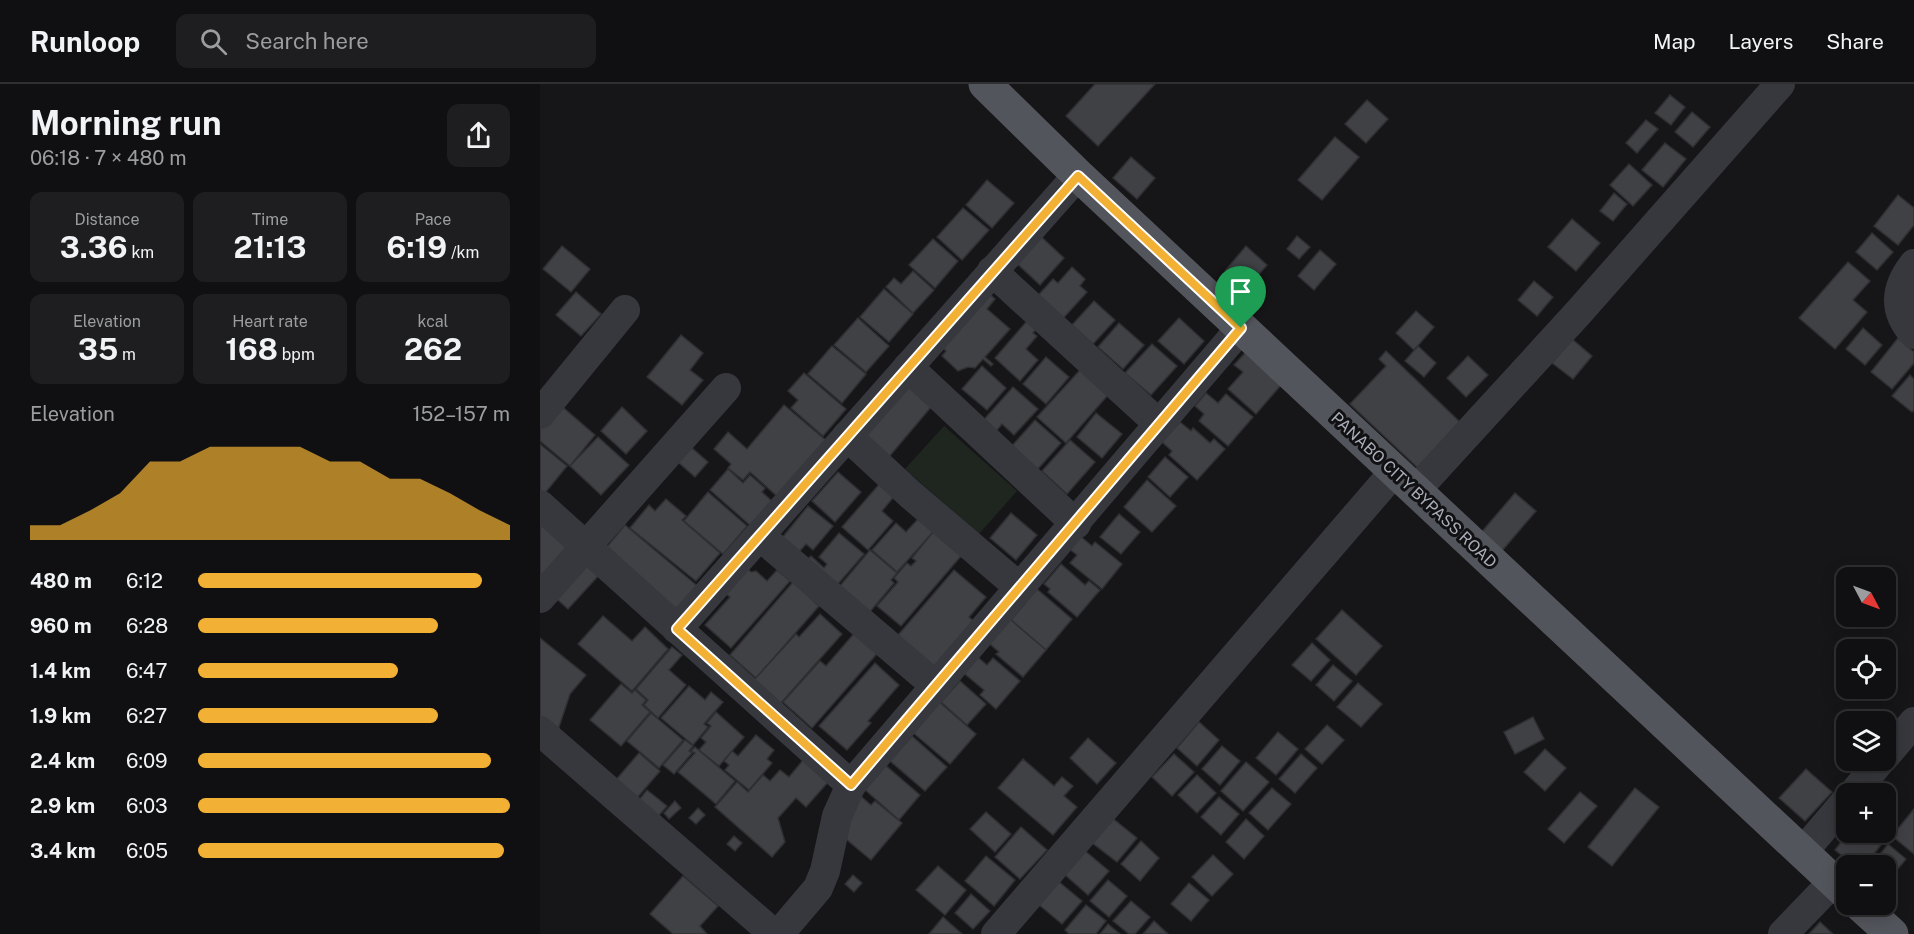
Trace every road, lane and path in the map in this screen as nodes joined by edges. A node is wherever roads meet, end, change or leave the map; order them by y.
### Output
1 (985, 84) edge
2 (1780, 84) edge
3 (1078, 176) junction
4 (1914, 264) edge
5 (992, 271) junction
6 (625, 310) dead end
7 (1241, 328) junction
8 (1914, 334) edge
9 (908, 367) junction
10 (726, 388) dead end
11 (540, 414) edge
12 (1159, 424) junction
13 (847, 436) junction
14 (1405, 481) junction
15 (540, 505) edge
16 (1076, 524) junction
17 (760, 536) junction
18 (586, 547) junction
19 (1019, 588) junction
20 (540, 598) edge
21 (677, 629) junction
22 (935, 685) junction
23 (1912, 729) edge
24 (540, 731) edge
25 (1896, 745) edge
26 (1872, 771) edge
27 (1862, 783) edge
28 (851, 785) junction
29 (1836, 813) edge
30 (1802, 853) junction
31 (1836, 883) edge
32 (1836, 890) edge
33 (1871, 915) edge
34 (774, 934) edge
35 (779, 934) edge
36 (996, 934) edge
37 (1783, 934) edge
38 (1892, 934) edge

1 - 3 main road, PANABO CITY BYPASS ROAD
2 - 14 street
3 - 5 street
3 - 7 main road, PANABO CITY BYPASS ROAD
4 - 8 street
5 - 9 street
5 - 12 street
6 - 11 street
7 - 12 street
7 - 14 main road, PANABO CITY BYPASS ROAD
9 - 13 street
9 - 16 street
10 - 18 street
12 - 16 street
13 - 17 street
13 - 19 street
14 - 30 main road, PANABO CITY BYPASS ROAD
14 - 36 street
15 - 18 street
16 - 19 street
17 - 21 street
17 - 22 street
18 - 20 street
18 - 21 street
19 - 22 street
21 - 28 street
22 - 28 street
23 - 25 street
24 - 34 street
26 - 27 street
28 - 35 street
29 - 30 street
30 - 31 main road, PANABO CITY BYPASS ROAD
32 - 37 street
33 - 38 main road

